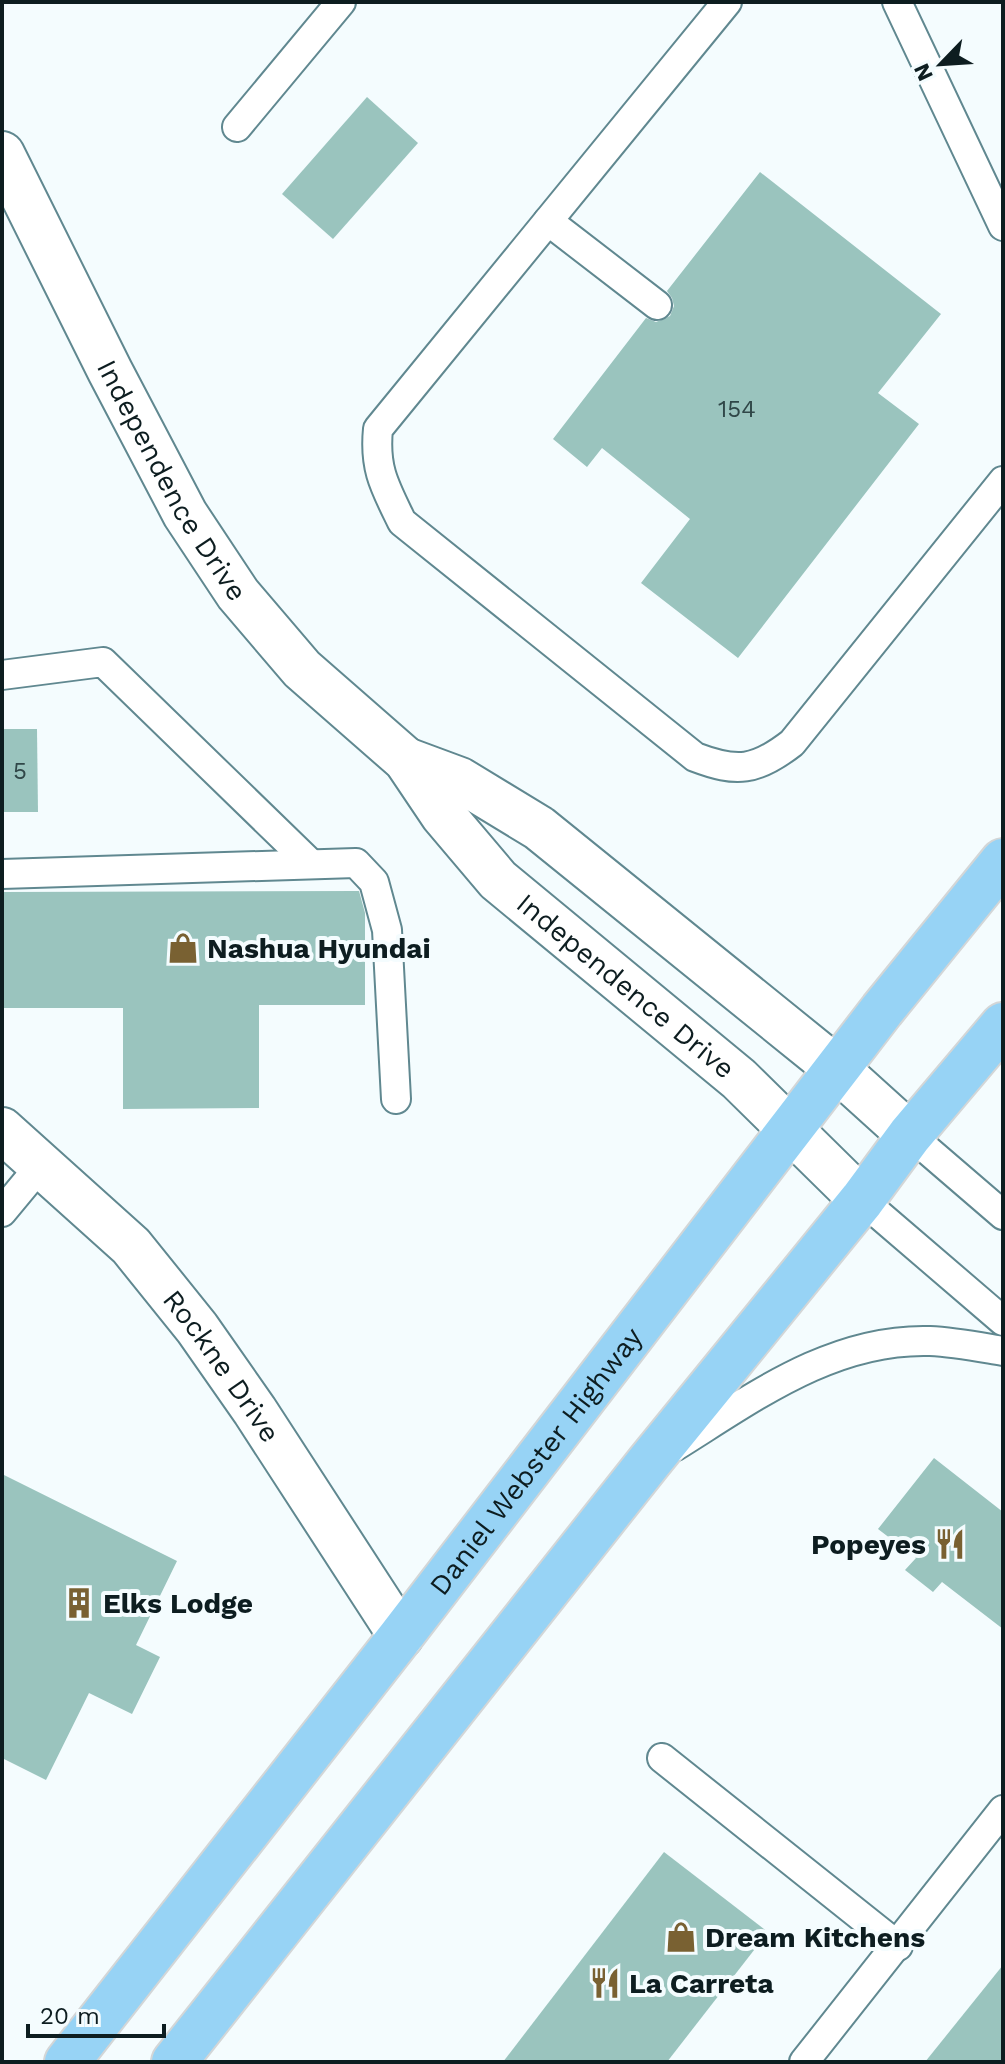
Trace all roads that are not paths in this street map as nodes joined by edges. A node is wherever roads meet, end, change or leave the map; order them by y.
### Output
1 (341, 2) edge
2 (727, 2) edge
3 (897, 2) edge
4 (237, 127) dead end
5 (2, 154) edge
6 (548, 221) junction
7 (1003, 226) edge
8 (657, 305) dead end
9 (1003, 481) edge
10 (2, 675) edge
11 (406, 760) junction
12 (1003, 861) edge
13 (311, 864) junction
14 (2, 874) edge
15 (1003, 1025) edge
16 (837, 1069) junction
17 (396, 1099) dead end
18 (2, 1130) edge
19 (790, 1130) junction
20 (910, 1135) junction
21 (41, 1165) junction
22 (862, 1200) junction
23 (2, 1212) edge
24 (1003, 1215) edge
25 (1003, 1321) edge
26 (1003, 1351) edge
27 (649, 1462) junction
28 (401, 1636) junction
29 (662, 1758) dead end
30 (1003, 1810) edge
31 (898, 1946) junction
32 (67, 2062) edge
33 (174, 2062) edge
34 (804, 2062) edge

1 - 4 lane
2 - 6 lane
3 - 7 lane
5 - 11 street, Independence Drive
6 - 8 lane
6 - 9 lane
10 - 13 lane
11 - 16 street, Independence Drive
11 - 19 street, Independence Drive
12 - 16 main road, Daniel Webster Highway
13 - 14 lane
13 - 17 lane
15 - 20 main road
16 - 19 main road, Daniel Webster Highway
16 - 20 street, Independence Drive
18 - 21 street, Rockne Drive
19 - 22 street, Independence Drive
19 - 28 main road, Daniel Webster Highway
20 - 22 main road
20 - 24 lane
21 - 23 lane
21 - 28 street, Rockne Drive
22 - 25 lane
22 - 27 main road
26 - 27 lane
27 - 33 main road
28 - 32 main road, Daniel Webster Highway
29 - 31 lane
30 - 31 lane
31 - 34 lane

